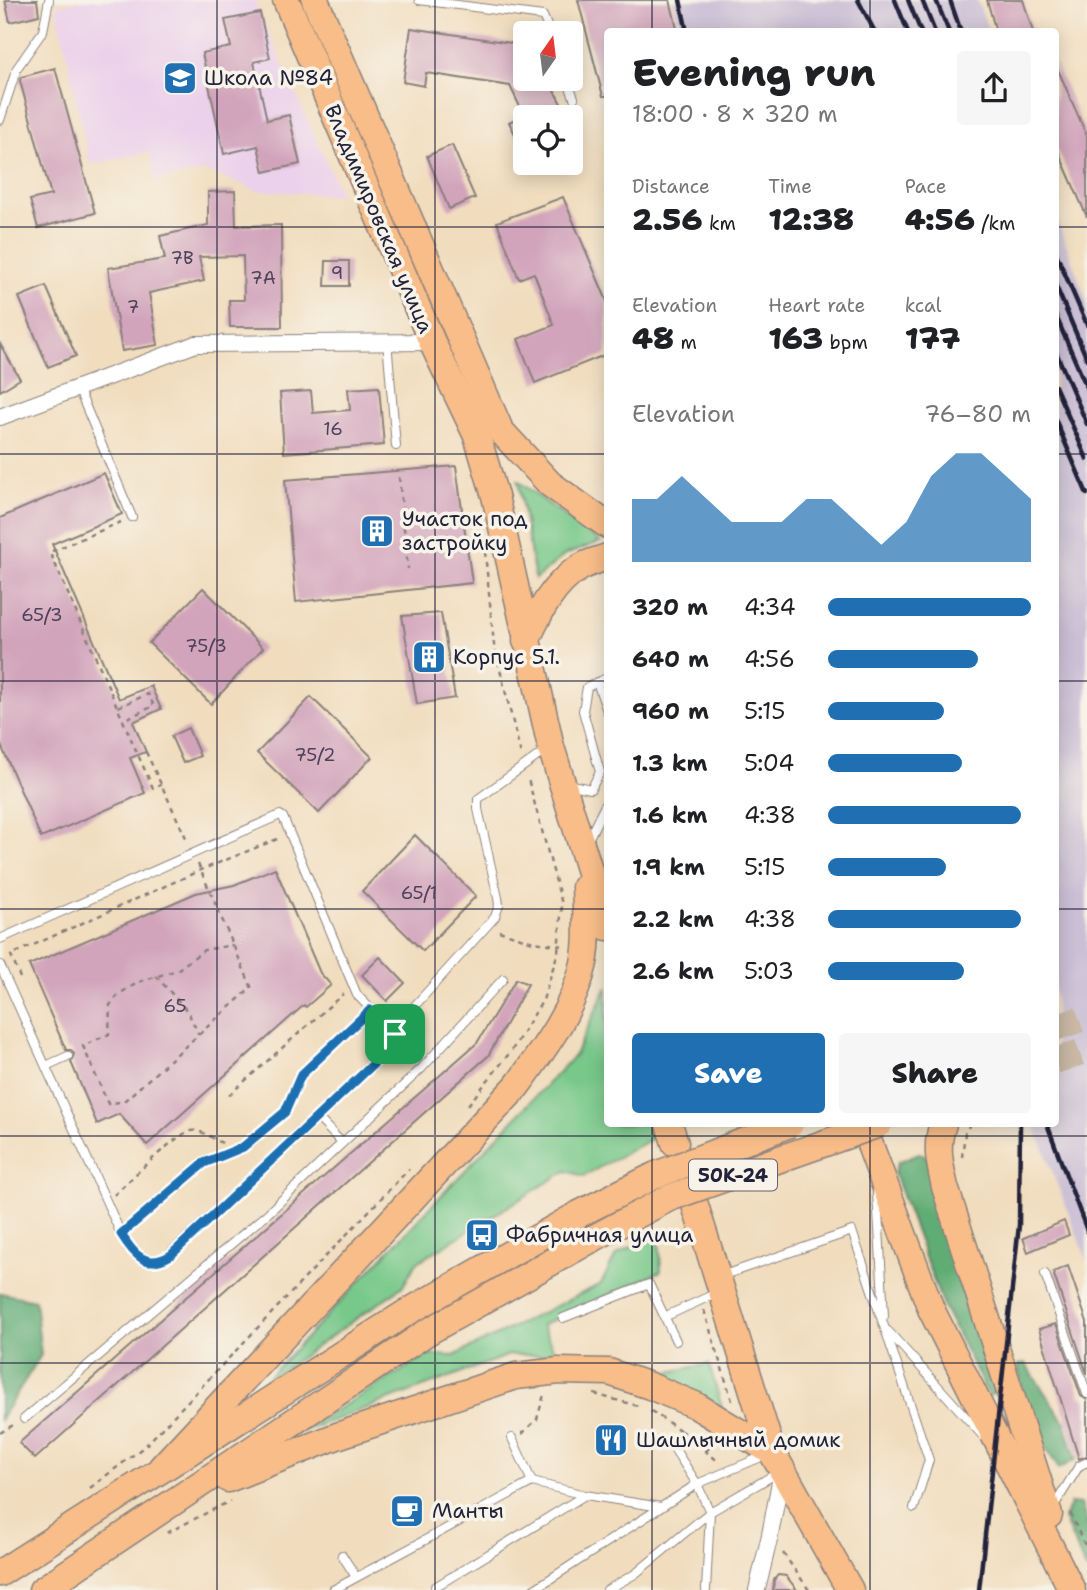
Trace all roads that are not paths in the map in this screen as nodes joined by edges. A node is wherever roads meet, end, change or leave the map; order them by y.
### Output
1 (49, 0) edge
2 (286, 0) edge
3 (315, 0) edge
4 (419, 0) edge
5 (546, 21) edge
6 (571, 91) edge
7 (574, 98) dead end
8 (0, 120) edge
9 (387, 341) junction
10 (432, 342) junction
11 (78, 388) junction
12 (0, 417) edge
13 (488, 433) junction
14 (396, 446) dead end
15 (132, 517) road end
16 (604, 523) edge
17 (604, 558) edge
18 (526, 641) junction
19 (604, 679) edge
20 (597, 682) junction
21 (604, 702) edge
22 (551, 747) junction
23 (562, 783) junction
24 (604, 807) edge
25 (583, 850) junction
26 (604, 918) edge
27 (0, 939) edge
28 (0, 965) edge
29 (503, 979) dead end
30 (370, 1010) junction
31 (395, 1034) junction
32 (68, 1056) dead end
33 (46, 1066) junction
34 (317, 1117) junction
35 (782, 1127) edge
36 (942, 1127) edge
37 (342, 1143) junction
38 (874, 1143) edge
39 (695, 1205) dead end
40 (121, 1234) junction
41 (1045, 1274) dead end
42 (720, 1284) junction
43 (664, 1317) junction
44 (563, 1318) dead end
45 (884, 1327) junction
46 (676, 1341) dead end
47 (1087, 1394) edge
48 (24, 1419) road end
49 (512, 1438) dead end
50 (643, 1438) dead end
51 (777, 1461) junction
52 (1087, 1462) edge
53 (162, 1467) junction
54 (1011, 1467) junction
55 (532, 1482) junction
56 (697, 1484) junction
57 (585, 1494) junction
58 (181, 1497) junction
59 (661, 1507) junction
60 (914, 1508) dead end
61 (710, 1512) junction
62 (1048, 1514) junction
63 (342, 1555) dead end
64 (0, 1573) edge
65 (356, 1577) junction
66 (435, 1587) dead end
67 (42, 1590) edge
68 (333, 1590) edge
69 (533, 1590) edge
70 (607, 1590) edge
71 (706, 1590) edge
72 (757, 1590) edge
73 (850, 1590) edge
74 (1073, 1590) edge

1 - 8 lane
2 - 10 main road, Владимировская улица
3 - 13 main road, Владимировская улица
4 - 5 lane
6 - 7 lane
9 - 10 street
9 - 11 street
9 - 14 lane
10 - 13 main road, Владимировская улица
11 - 12 street
11 - 15 lane
13 - 16 main road
13 - 18 main road
17 - 18 main road
18 - 22 main road
19 - 20 lane
20 - 21 lane
20 - 23 lane
22 - 23 main road
22 - 31 lane
23 - 25 main road
24 - 25 lane
25 - 26 main road
25 - 53 main road
27 - 30 lane
28 - 33 lane
29 - 37 lane
30 - 31 lane
30 - 40 lane
31 - 34 lane
32 - 33 lane
33 - 40 lane
34 - 37 lane
34 - 40 lane
35 - 53 main road, 50К-24, bridge
36 - 62 main road
37 - 48 lane
38 - 45 lane
38 - 54 main road
38 - 58 main road, 50К-24, bridge
39 - 42 main road
41 - 47 lane
42 - 43 lane
42 - 45 lane
42 - 51 main road
43 - 44 lane
43 - 46 lane
45 - 54 lane
45 - 60 lane
49 - 55 lane
50 - 56 lane
51 - 56 lane
51 - 58 main road
51 - 61 lane
51 - 72 street
51 - 73 main road
52 - 62 lane
53 - 64 main road
54 - 74 main road
55 - 57 lane
55 - 65 lane
56 - 59 lane
56 - 61 lane
57 - 59 lane
57 - 66 lane
58 - 67 main road
59 - 69 lane
61 - 70 lane
61 - 71 lane
62 - 74 main road
63 - 65 lane
65 - 68 lane

